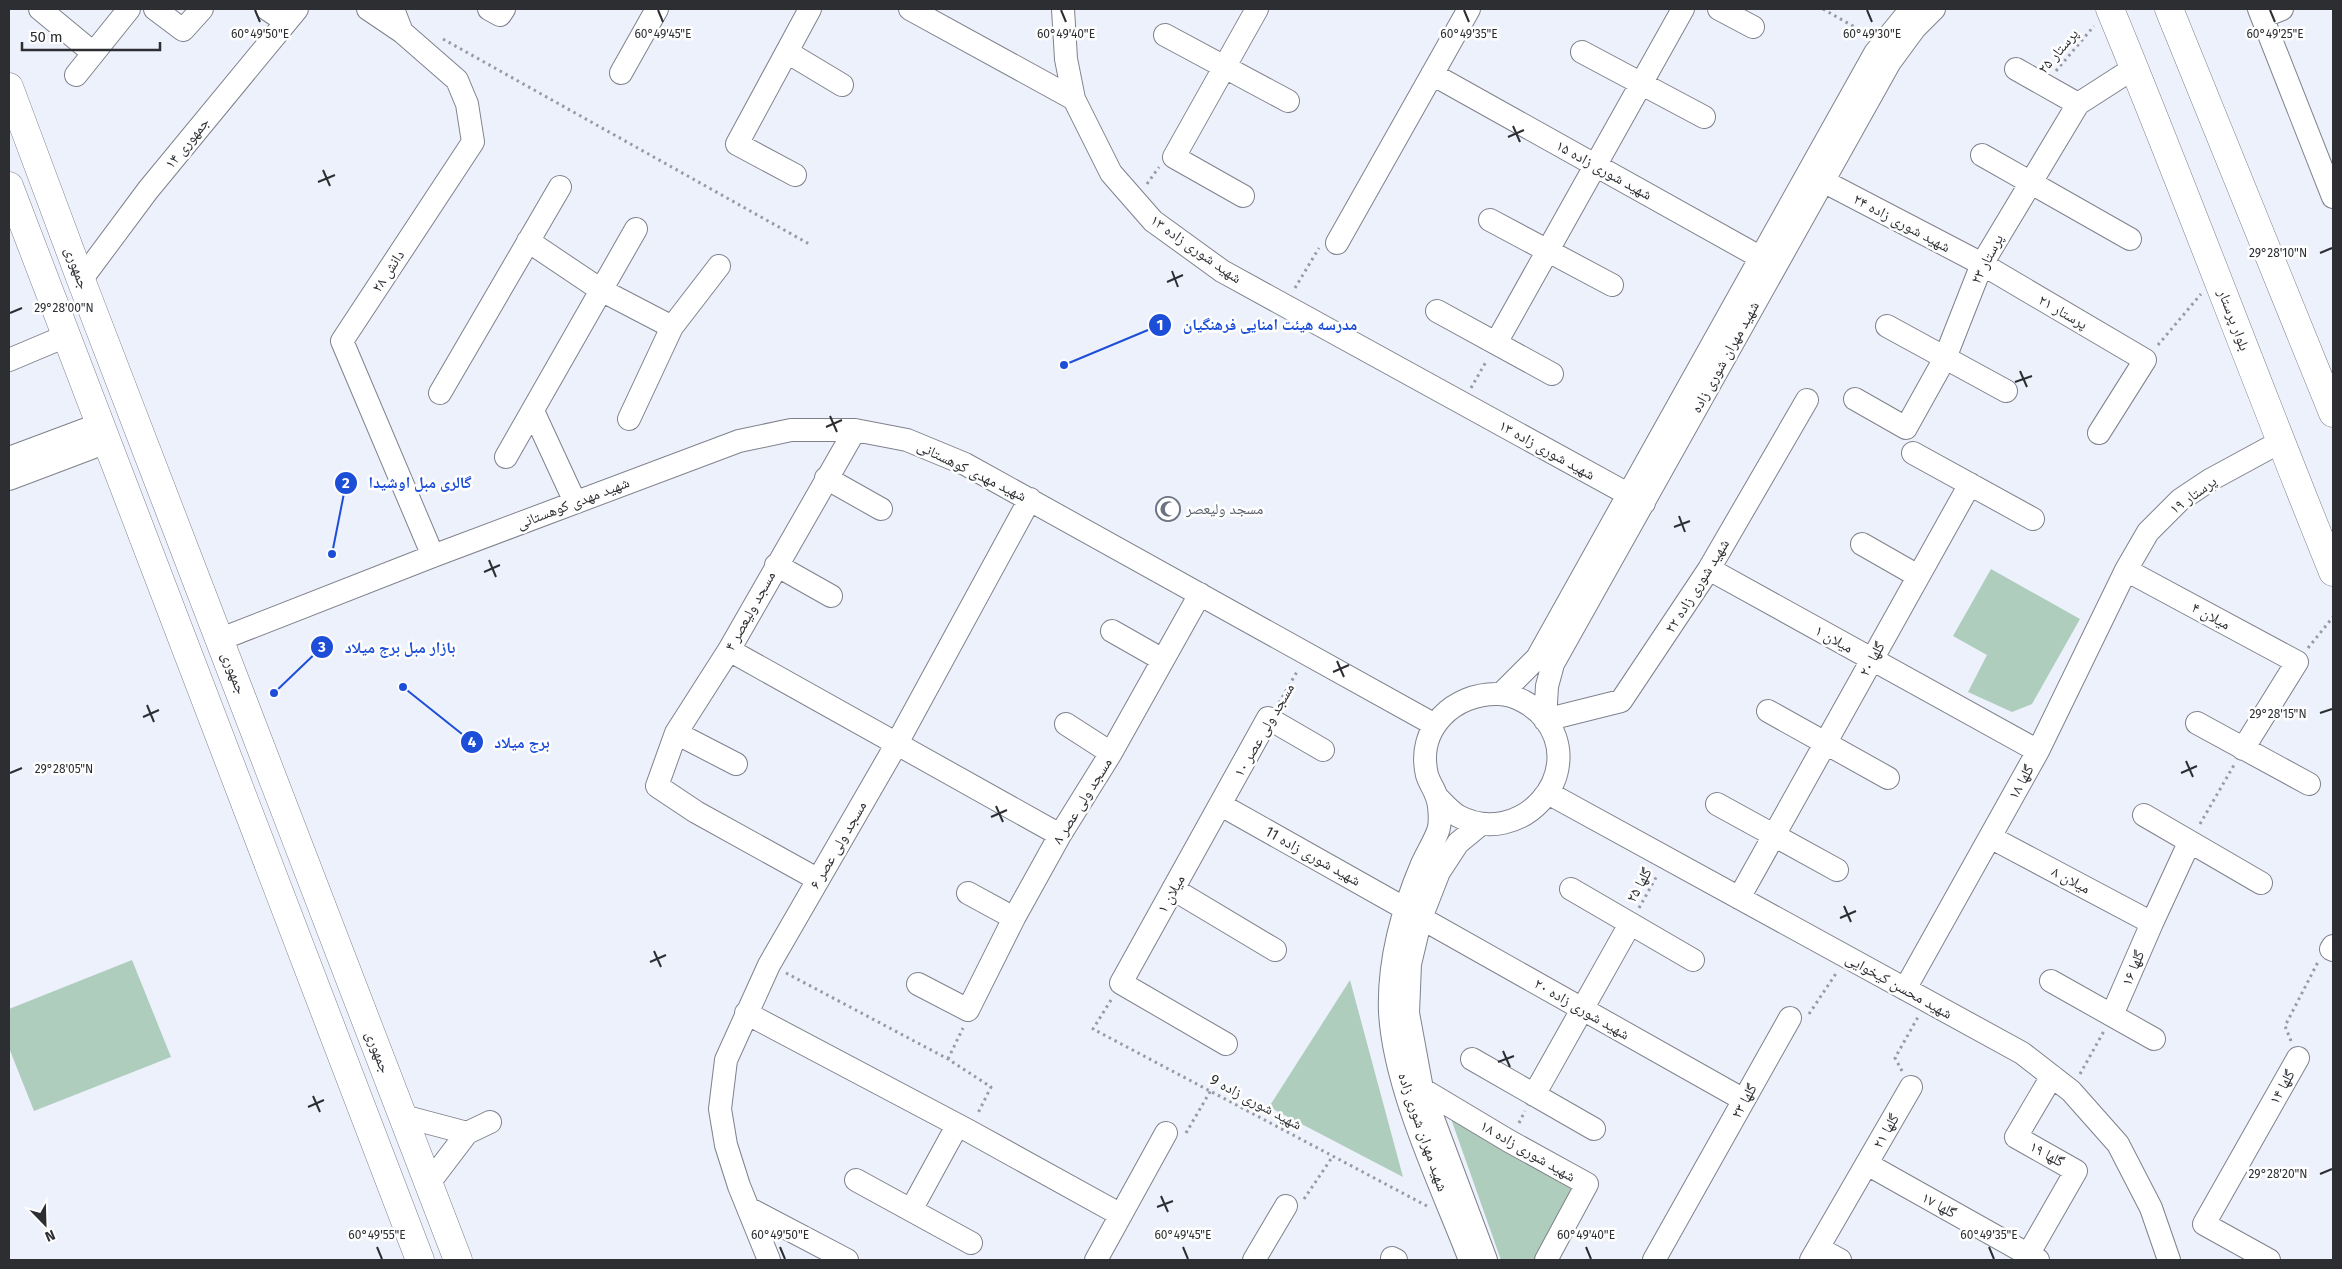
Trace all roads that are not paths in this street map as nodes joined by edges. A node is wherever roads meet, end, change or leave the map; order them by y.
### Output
1 (40, 9) edge
2 (128, 9) edge
3 (155, 9) edge
4 (202, 9) edge
5 (267, 9) edge
6 (368, 9) edge
7 (393, 9) edge
8 (489, 9) edge
9 (504, 9) edge
10 (657, 9) edge
11 (810, 9) edge
12 (910, 9) edge
13 (1063, 9) edge
14 (1257, 9) edge
15 (1469, 9) edge
16 (1683, 9) edge
17 (1719, 9) edge
18 (1911, 9) edge
19 (1934, 9) edge
20 (2169, 9) edge
21 (2268, 12) edge
22 (291, 15) edge
23 (2103, 16) edge
24 (1753, 27) dead end
25 (402, 32) junction
26 (1166, 35) dead end
27 (92, 52) junction
28 (787, 52) junction
29 (1582, 52) dead end
30 (1225, 67) junction
31 (2134, 68) junction
32 (2016, 69) dead end
33 (621, 73) dead end
34 (1432, 74) junction
35 (76, 75) dead end
36 (1641, 84) junction
37 (842, 85) dead end
38 (9, 87) edge
39 (1074, 99) junction
40 (1288, 101) dead end
41 (2078, 104) junction
42 (1704, 118) dead end
43 (1982, 156) dead end
44 (1596, 165) junction
45 (795, 175) dead end
46 (1823, 181) junction
47 (2028, 183) junction
48 (9, 186) edge
49 (560, 187) dead end
50 (1243, 196) dead end
51 (2333, 197) edge
52 (1490, 220) dead end
53 (636, 229) dead end
54 (2130, 239) dead end
55 (528, 241) junction
56 (1337, 244) road end
57 (1548, 251) junction
58 (1769, 262) junction
59 (1982, 264) junction
60 (720, 266) dead end
61 (81, 280) junction
62 (1612, 285) dead end
63 (601, 290) junction
64 (1437, 311) dead end
65 (1887, 326) dead end
66 (672, 327) junction
67 (66, 336) junction
68 (1496, 344) junction
69 (1945, 358) junction
70 (9, 360) edge
71 (1552, 374) dead end
72 (2006, 392) dead end
73 (440, 393) dead end
74 (1807, 400) dead end
75 (1855, 400) dead end
76 (533, 411) junction
77 (2333, 413) edge
78 (629, 419) dead end
79 (855, 430) junction
80 (103, 433) junction
81 (2099, 433) dead end
82 (2280, 442) junction
83 (1913, 452) dead end
84 (506, 457) dead end
85 (9, 458) edge
86 (826, 478) junction
87 (9, 479) edge
88 (1970, 484) junction
89 (1636, 499) junction
90 (1030, 500) junction
91 (575, 502) junction
92 (881, 509) dead end
93 (2033, 519) dead end
94 (1862, 544) dead end
95 (432, 556) junction
96 (776, 565) junction
97 (1709, 569) junction
98 (2126, 570) junction
99 (2333, 572) edge
100 (1918, 576) junction
101 (1200, 594) junction
102 (831, 596) dead end
103 (1112, 630) dead end
104 (221, 640) junction
105 (729, 650) junction
106 (187, 652) junction
107 (1163, 660) junction
108 (1872, 660) junction
109 (1501, 694) junction
110 (1768, 711) dead end
111 (1545, 720) junction
112 (2197, 723) dead end
113 (1066, 724) dead end
114 (1435, 725) junction
115 (676, 733) junction
116 (1825, 743) junction
117 (896, 745) junction
118 (2243, 749) junction
119 (1323, 750) dead end
120 (2038, 752) junction
121 (1111, 753) junction
122 (736, 764) dead end
123 (1888, 778) dead end
124 (2309, 784) dead end
125 (1548, 793) junction
126 (1438, 798) junction
127 (1717, 804) dead end
128 (1221, 805) junction
129 (2144, 816) dead end
130 (1482, 824) junction
131 (1060, 835) junction
132 (1774, 835) junction
133 (1990, 838) junction
134 (2190, 843) junction
135 (1837, 870) dead end
136 (817, 879) junction
137 (2261, 884) dead end
138 (1173, 889) junction
139 (1571, 889) dead end
140 (968, 893) dead end
141 (1739, 898) junction
142 (1413, 913) junction
143 (1014, 918) junction
144 (2152, 923) junction
145 (1630, 924) junction
146 (1275, 950) dead end
147 (1693, 960) dead end
148 (2051, 981) dead end
149 (918, 984) dead end
150 (1905, 989) junction
151 (1582, 1009) junction
152 (746, 1014) junction
153 (2112, 1016) junction
154 (1790, 1018) road end
155 (2154, 1039) dead end
156 (1226, 1044) dead end
157 (2298, 1058) road end
158 (1472, 1059) dead end
159 (2052, 1076) junction
160 (1911, 1086) road end
161 (1422, 1089) junction
162 (1534, 1095) junction
163 (1744, 1100) junction
164 (403, 1116) junction
165 (490, 1122) dead end
166 (963, 1128) junction
167 (1594, 1129) dead end
168 (467, 1133) junction
169 (1166, 1133) road end
170 (1866, 1164) junction
171 (856, 1180) dead end
172 (429, 1183) junction
173 (1286, 1206) road end
174 (748, 1208) junction
175 (911, 1210) junction
176 (1121, 1215) junction
177 (971, 1242) dead end
178 (1815, 1254) edge
179 (2030, 1258) edge
180 (420, 1260) edge
181 (458, 1260) edge
182 (769, 1260) edge
183 (847, 1260) edge
184 (1096, 1260) edge
185 (1254, 1260) edge
186 (1470, 1260) edge
187 (1486, 1260) edge
188 (1546, 1260) edge
189 (1654, 1260) edge
190 (1840, 1260) edge
191 (2169, 1260) edge
192 (2269, 1260) edge

1 - 27 street
2 - 27 street
3 - 4 street
5 - 22 street
6 - 25 street
7 - 25 street, دانش ۲۸
8 - 9 street
10 - 33 street
11 - 28 street
12 - 39 street
13 - 39 street, شهید شوری زاده ۱۳
14 - 30 street
15 - 34 street
16 - 36 street
17 - 24 street
18 - 58 street, شهید مهران شوری زاده
19 - 46 street, شهید مهران شوری زاده
20 - 77 main road
21 - 51 street
22 - 61 street, جمهوری ۱۴
23 - 31 main road, بلوار پرستار
25 - 95 street, دانش ۲۸
26 - 30 street
27 - 35 street
28 - 37 street
28 - 45 street
29 - 36 street
30 - 40 street
30 - 50 street
31 - 41 street, پرستار ۲۳
31 - 82 main road, بلوار پرستار
32 - 41 street
34 - 44 street, شهید شوری زاده ۱۵
34 - 56 street
36 - 42 street
36 - 44 street
38 - 61 main road, جمهوری
39 - 89 street, شهید شوری زاده ۱۳
41 - 47 street, پرستار ۲۳
43 - 47 street
44 - 57 street
44 - 58 street, شهید شوری زاده ۱۵
46 - 58 street, شهید مهران شوری زاده
46 - 59 street, شهید شوری زاده ۲۴
47 - 54 street
47 - 59 street, پرستار ۲۳
48 - 67 main road
49 - 55 street
52 - 57 street
53 - 63 street
55 - 63 street
55 - 73 street
57 - 62 street
57 - 68 street
58 - 89 street, شهید مهران شوری زاده
59 - 69 street, پرستار ۲۳
59 - 81 street, پرستار ۲۱
60 - 66 street
61 - 104 main road, جمهوری
63 - 66 street
63 - 76 street
64 - 68 street
65 - 69 street
66 - 78 street
67 - 70 street
67 - 80 main road
68 - 71 street
69 - 72 street
69 - 75 street, پرستار ۲۳
74 - 97 street, شهید شوری زاده ۲۲
76 - 84 street
76 - 91 street
79 - 86 street, مسجد ولیعصر ۴
79 - 90 street, شهید مهدی کوهستانی
79 - 91 street, شهید مهدی کوهستانی
80 - 85 street
80 - 87 street
80 - 106 main road
82 - 98 street, پرستار ۱۹
82 - 99 main road, بلوار پرستار
83 - 88 street
86 - 92 street
86 - 96 street, مسجد ولیعصر ۴
88 - 93 street
88 - 100 street, گلها ۲۰
89 - 109 street, شهید مهران شوری زاده
89 - 111 street, شهید مهران شوری زاده
90 - 101 street, شهید مهدی کوهستانی
90 - 117 street, مسجد ولی عصر ۶
91 - 95 street, شهید مهدی کوهستانی
94 - 100 street
95 - 104 street, شهید مهدی کوهستانی
96 - 102 street
96 - 105 street, مسجد ولیعصر ۴
97 - 108 street, میلان ۱
97 - 111 street, شهید شوری زاده ۲۲
98 - 118 street, میلان ۴
98 - 120 street, گلها ۱۸
100 - 108 street, گلها ۲۰
101 - 107 street, مسجد ولی عصر ۸
101 - 114 street, شهید مهدی کوهستانی
103 - 107 street
104 - 106 main road
104 - 164 main road, جمهوری
105 - 115 street, مسجد ولیعصر ۴
105 - 117 street
106 - 180 main road
107 - 121 street, مسجد ولی عصر ۸
108 - 116 street, گلها ۲۰
108 - 120 street, میلان ۱
109 - 111 street
109 - 114 street
110 - 116 street
111 - 125 street
112 - 118 street
113 - 121 street
114 - 126 street
115 - 122 street
115 - 136 street, مسجد ولیعصر ۴
116 - 123 street
116 - 132 street, گلها ۲۰
117 - 131 street
117 - 136 street, مسجد ولی عصر ۶
118 - 124 street
119 - 128 street, مسجد ولی عصر ۱۰
120 - 133 street, گلها ۱۸
121 - 131 street, مسجد ولی عصر ۸
125 - 130 street
125 - 141 street, شهید محسن کیخوایی
126 - 130 street
126 - 142 street, شهید مهران شوری زاده
127 - 132 street
128 - 138 street, میلان ۱
128 - 142 street, شهید شوری زاده 11
129 - 134 street
130 - 142 street, شهید مهران شوری زاده
131 - 143 street, مسجد ولی عصر ۸
132 - 135 street
132 - 141 street, گلها ۲۰
133 - 144 street, میلان ۸
133 - 150 street, گلها ۱۸
134 - 137 street
134 - 144 street, گلها ۱۶
136 - 152 street, مسجد ولی عصر ۶
138 - 146 street
138 - 156 street, میلان ۱
139 - 145 street
140 - 143 street
141 - 150 street, شهید محسن کیخوایی
142 - 151 street, شهید شوری زاده ۲۰
142 - 161 street, شهید مهران شوری زاده
142 - 186 street, شهید مهران شوری زاده
143 - 149 street, مسجد ولی عصر ۸
144 - 153 street, گلها ۱۶
145 - 147 street
145 - 151 street
148 - 153 street
150 - 159 street, شهید محسن کیخوایی
151 - 162 street
151 - 163 street, شهید شوری زاده ۲۰
152 - 166 street
152 - 174 street, مسجد ولی عصر ۶
153 - 155 street
154 - 163 street, گلها ۲۳
157 - 192 street, گلها ۱۴
158 - 162 street
159 - 179 street, گلها ۱۹
159 - 191 street, شهید محسن کیخوایی
160 - 170 street, گلها ۲۱
161 - 187 street, شهید مهران شوری زاده
161 - 188 street, شهید شوری زاده ۱۸
162 - 167 street
163 - 189 street, گلها ۲۳
164 - 168 street
164 - 172 main road, جمهوری
165 - 168 street
166 - 175 street
166 - 176 street
168 - 172 street
169 - 176 street
170 - 178 street, گلها ۲۱
170 - 179 street, گلها ۱۷
171 - 175 street
172 - 181 main road, جمهوری
173 - 185 street
174 - 182 street, مسجد ولی عصر ۶
174 - 183 street
175 - 177 street
176 - 184 street
178 - 190 street

